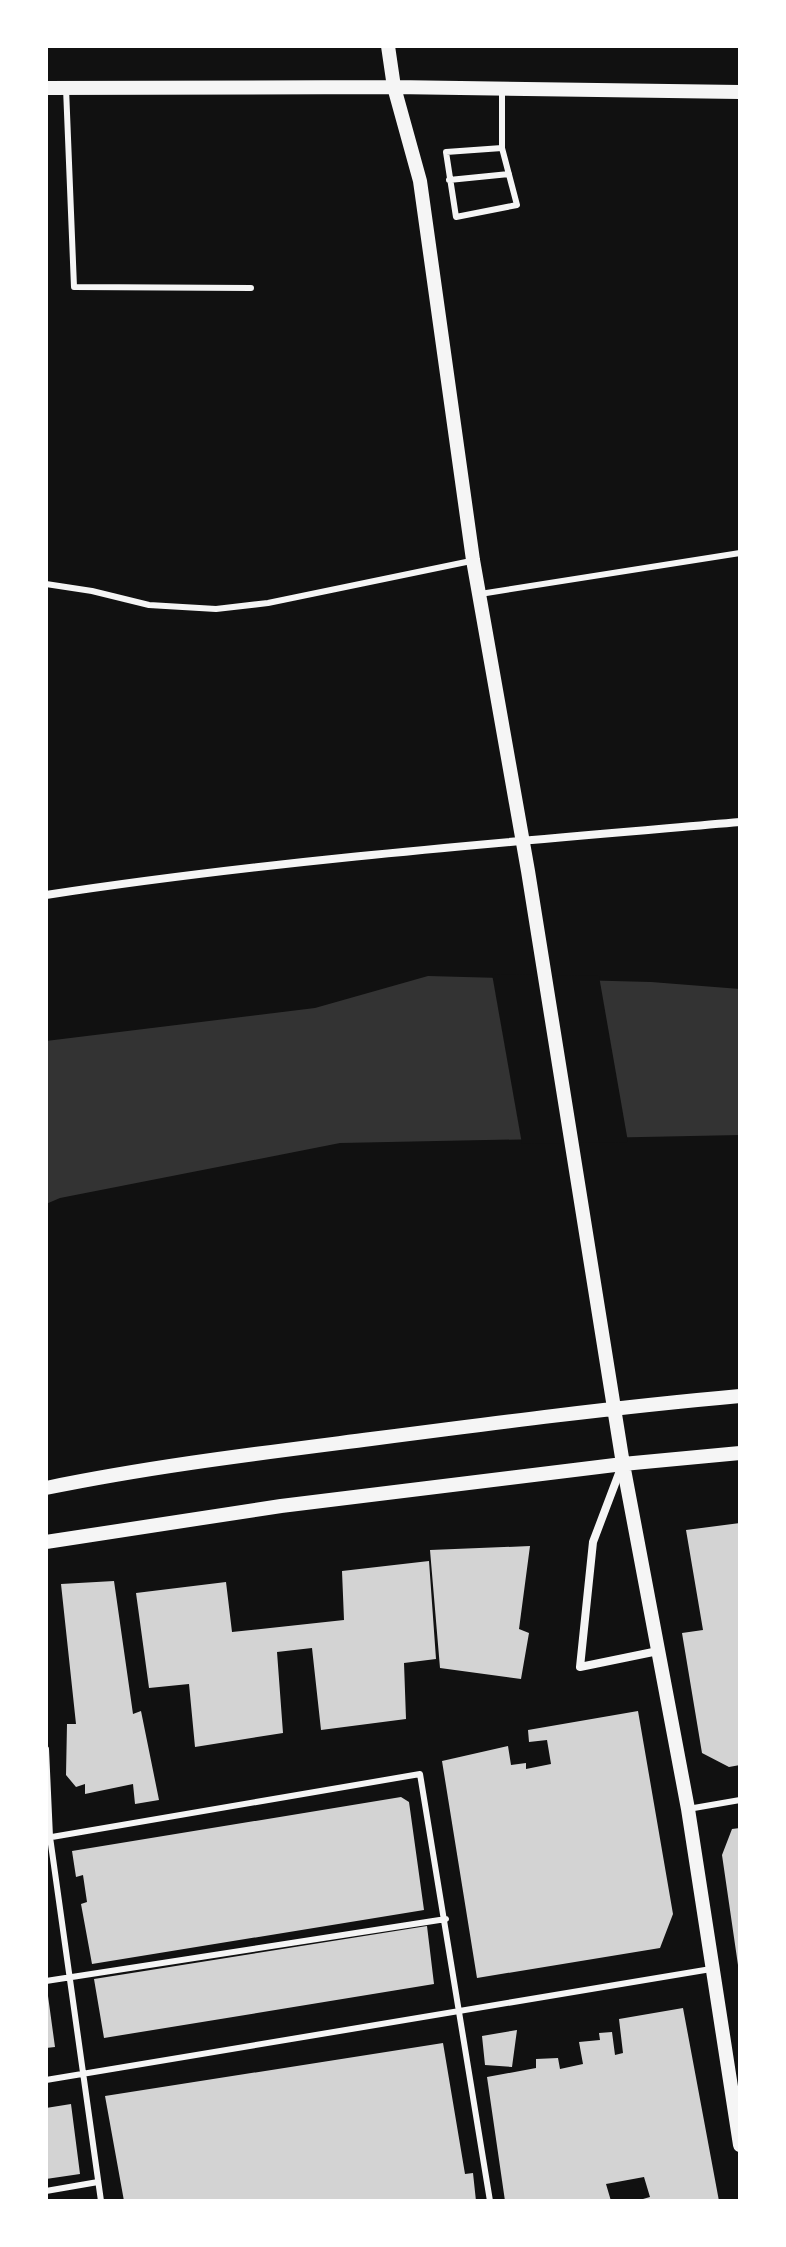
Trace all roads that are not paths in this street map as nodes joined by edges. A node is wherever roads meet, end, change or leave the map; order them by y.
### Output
1 (388, 46) edge
2 (394, 87) junction
3 (46, 88) edge
4 (66, 88) junction
5 (502, 90) junction
6 (740, 92) edge
7 (502, 148) junction
8 (509, 174) junction
9 (449, 180) junction
10 (251, 288) dead end
11 (740, 553) edge
12 (473, 560) junction
13 (46, 584) edge
14 (480, 594) junction
15 (740, 822) edge
16 (522, 840) junction
17 (46, 895) edge
18 (740, 1396) edge
19 (615, 1407) junction
20 (740, 1453) edge
21 (623, 1464) junction
22 (46, 1488) edge
23 (46, 1542) edge
24 (658, 1651) junction
25 (46, 1749) edge
26 (740, 1800) edge
27 (688, 1809) junction
28 (48, 1837) edge
29 (446, 1919) junction
30 (711, 1969) junction
31 (69, 1978) junction
32 (46, 1981) edge
33 (461, 2012) junction
34 (83, 2074) junction
35 (46, 2080) edge
36 (740, 2145) edge
37 (98, 2182) junction
38 (46, 2191) edge
39 (101, 2201) edge
40 (490, 2201) edge

1 - 2 street
2 - 4 street
2 - 5 street
2 - 12 street
3 - 4 street
4 - 10 lane
5 - 6 street
5 - 7 lane
7 - 8 lane
7 - 9 lane
8 - 9 lane
8 - 9 lane
11 - 14 lane
12 - 13 lane
12 - 14 street
14 - 16 street
15 - 16 street
16 - 17 street
16 - 19 street
18 - 19 street
19 - 21 street
19 - 22 street
20 - 21 street
21 - 23 street
21 - 24 street
21 - 24 street
24 - 27 street
25 - 28 lane
26 - 27 lane
27 - 30 street
28 - 29 lane
28 - 31 lane
29 - 31 lane
29 - 33 lane
30 - 33 lane
30 - 36 street
31 - 32 lane
31 - 34 lane
33 - 34 lane
33 - 40 lane
34 - 35 lane
34 - 37 lane
37 - 38 lane
37 - 39 lane

